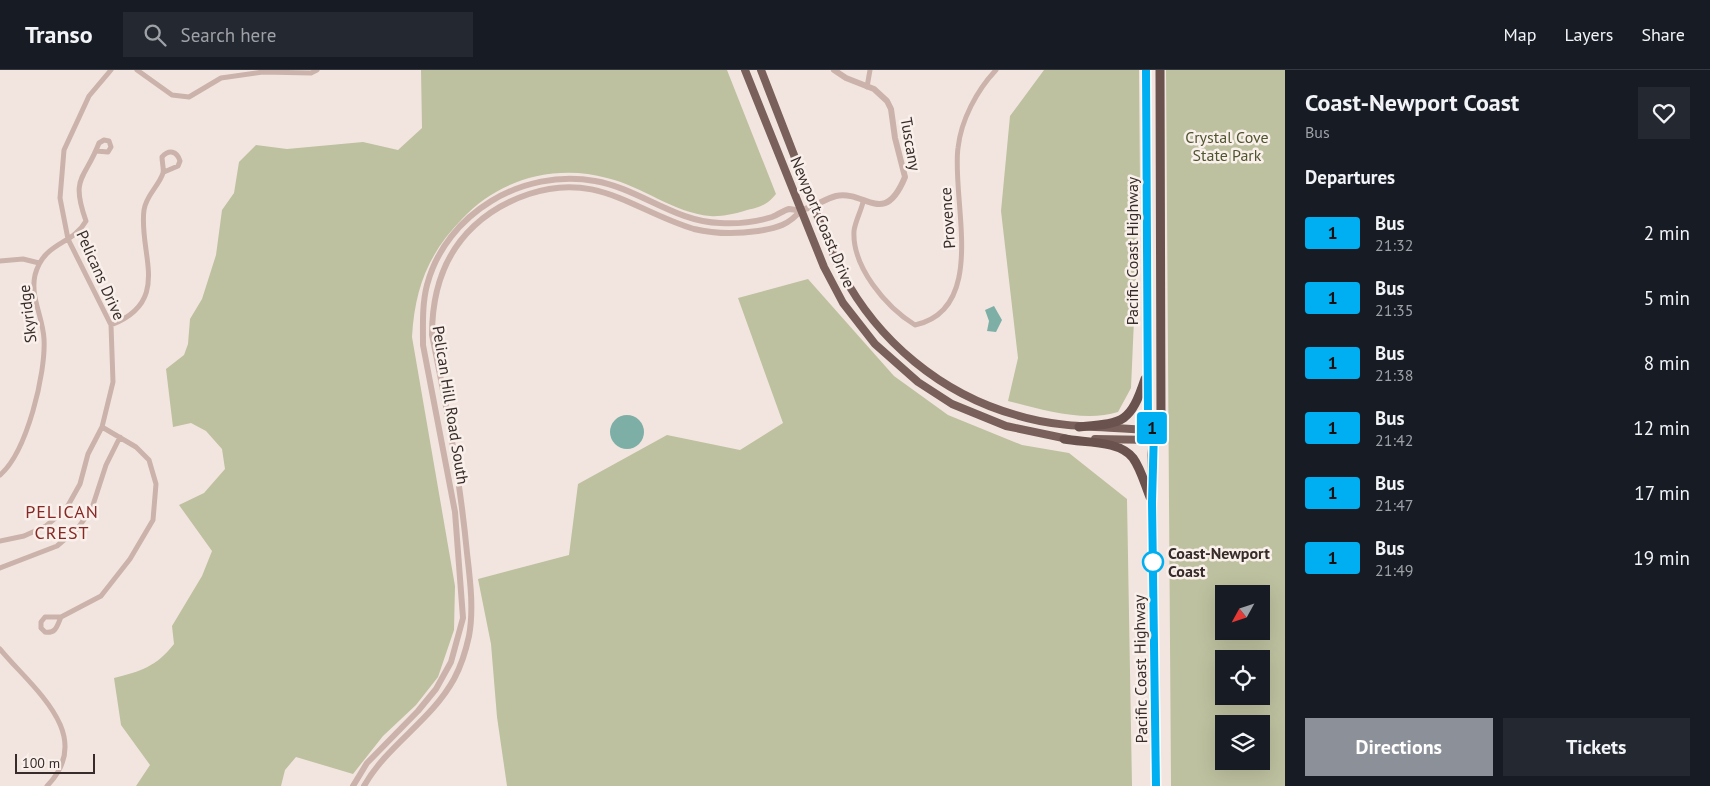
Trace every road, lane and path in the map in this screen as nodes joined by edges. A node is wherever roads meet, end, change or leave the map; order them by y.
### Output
1 (111, 70) edge
2 (137, 70) edge
3 (317, 70) edge
4 (745, 70) edge
5 (760, 70) edge
6 (834, 70) edge
7 (870, 70) edge
8 (996, 70) edge
9 (1146, 70) edge
10 (1160, 70) edge
11 (867, 87) junction
12 (96, 151) dead end
13 (164, 172) dead end
14 (616, 186) junction
15 (612, 194) junction
16 (863, 202) junction
17 (814, 206) junction
18 (800, 210) junction
19 (68, 239) junction
20 (0, 261) edge
21 (39, 263) junction
22 (112, 325) junction
23 (1148, 372) junction
24 (102, 427) junction
25 (1079, 427) junction
26 (1154, 436) junction
27 (120, 438) junction
28 (1064, 439) junction
29 (0, 475) edge
30 (1152, 502) junction
31 (0, 541) edge
32 (468, 556) junction
33 (459, 557) junction
34 (0, 568) edge
35 (61, 616) dead end
36 (463, 618) junction
37 (471, 618) junction
38 (0, 650) edge
39 (358, 777) junction
40 (365, 784) edge
41 (47, 786) edge
42 (353, 786) edge
43 (1156, 786) edge

1 - 19 street, Pelicans Drive
2 - 3 street
4 - 18 main road, Newport Coast Drive
5 - 17 main road, Newport Coast Drive
6 - 11 street, Tuscany
7 - 11 street
8 - 16 street, Provence
9 - 23 highway, Pacific Coast Highway
10 - 26 highway, Pacific Coast Highway
11 - 16 street, Tuscany
12 - 19 street
13 - 22 street
14 - 15 street
14 - 18 street, Pelican Hill Road South
14 - 33 street, Pelican Hill Road South
15 - 18 street, Pelican Hill Road South
15 - 32 street, Pelican Hill Road South
16 - 17 street, Tuscany
17 - 18 street, Pelican Hill Road South
17 - 25 main road, Newport Coast Drive
18 - 28 main road, Newport Coast Drive
19 - 21 street
19 - 22 street, Pelicans Drive
20 - 21 street, Skyridge
21 - 29 street, Skyridge
22 - 24 street, Pelicans Drive
23 - 25 highway
23 - 26 highway, Pacific Coast Highway
24 - 27 street
24 - 31 street, Pelicans Drive
25 - 26 main road, Newport Coast Drive
26 - 28 main road, Newport Coast Drive
26 - 30 highway, Pacific Coast Highway
27 - 34 street
27 - 35 street
28 - 30 highway
30 - 43 highway, Pacific Coast Highway
32 - 33 street
32 - 37 street, Pelican Hill Road South
33 - 36 street, Pelican Hill Road South
36 - 37 street
36 - 39 street, Pelican Hill Road South
37 - 40 street, Pelican Hill Road South
38 - 41 street
39 - 40 street
39 - 42 street, Pelican Hill Road South

